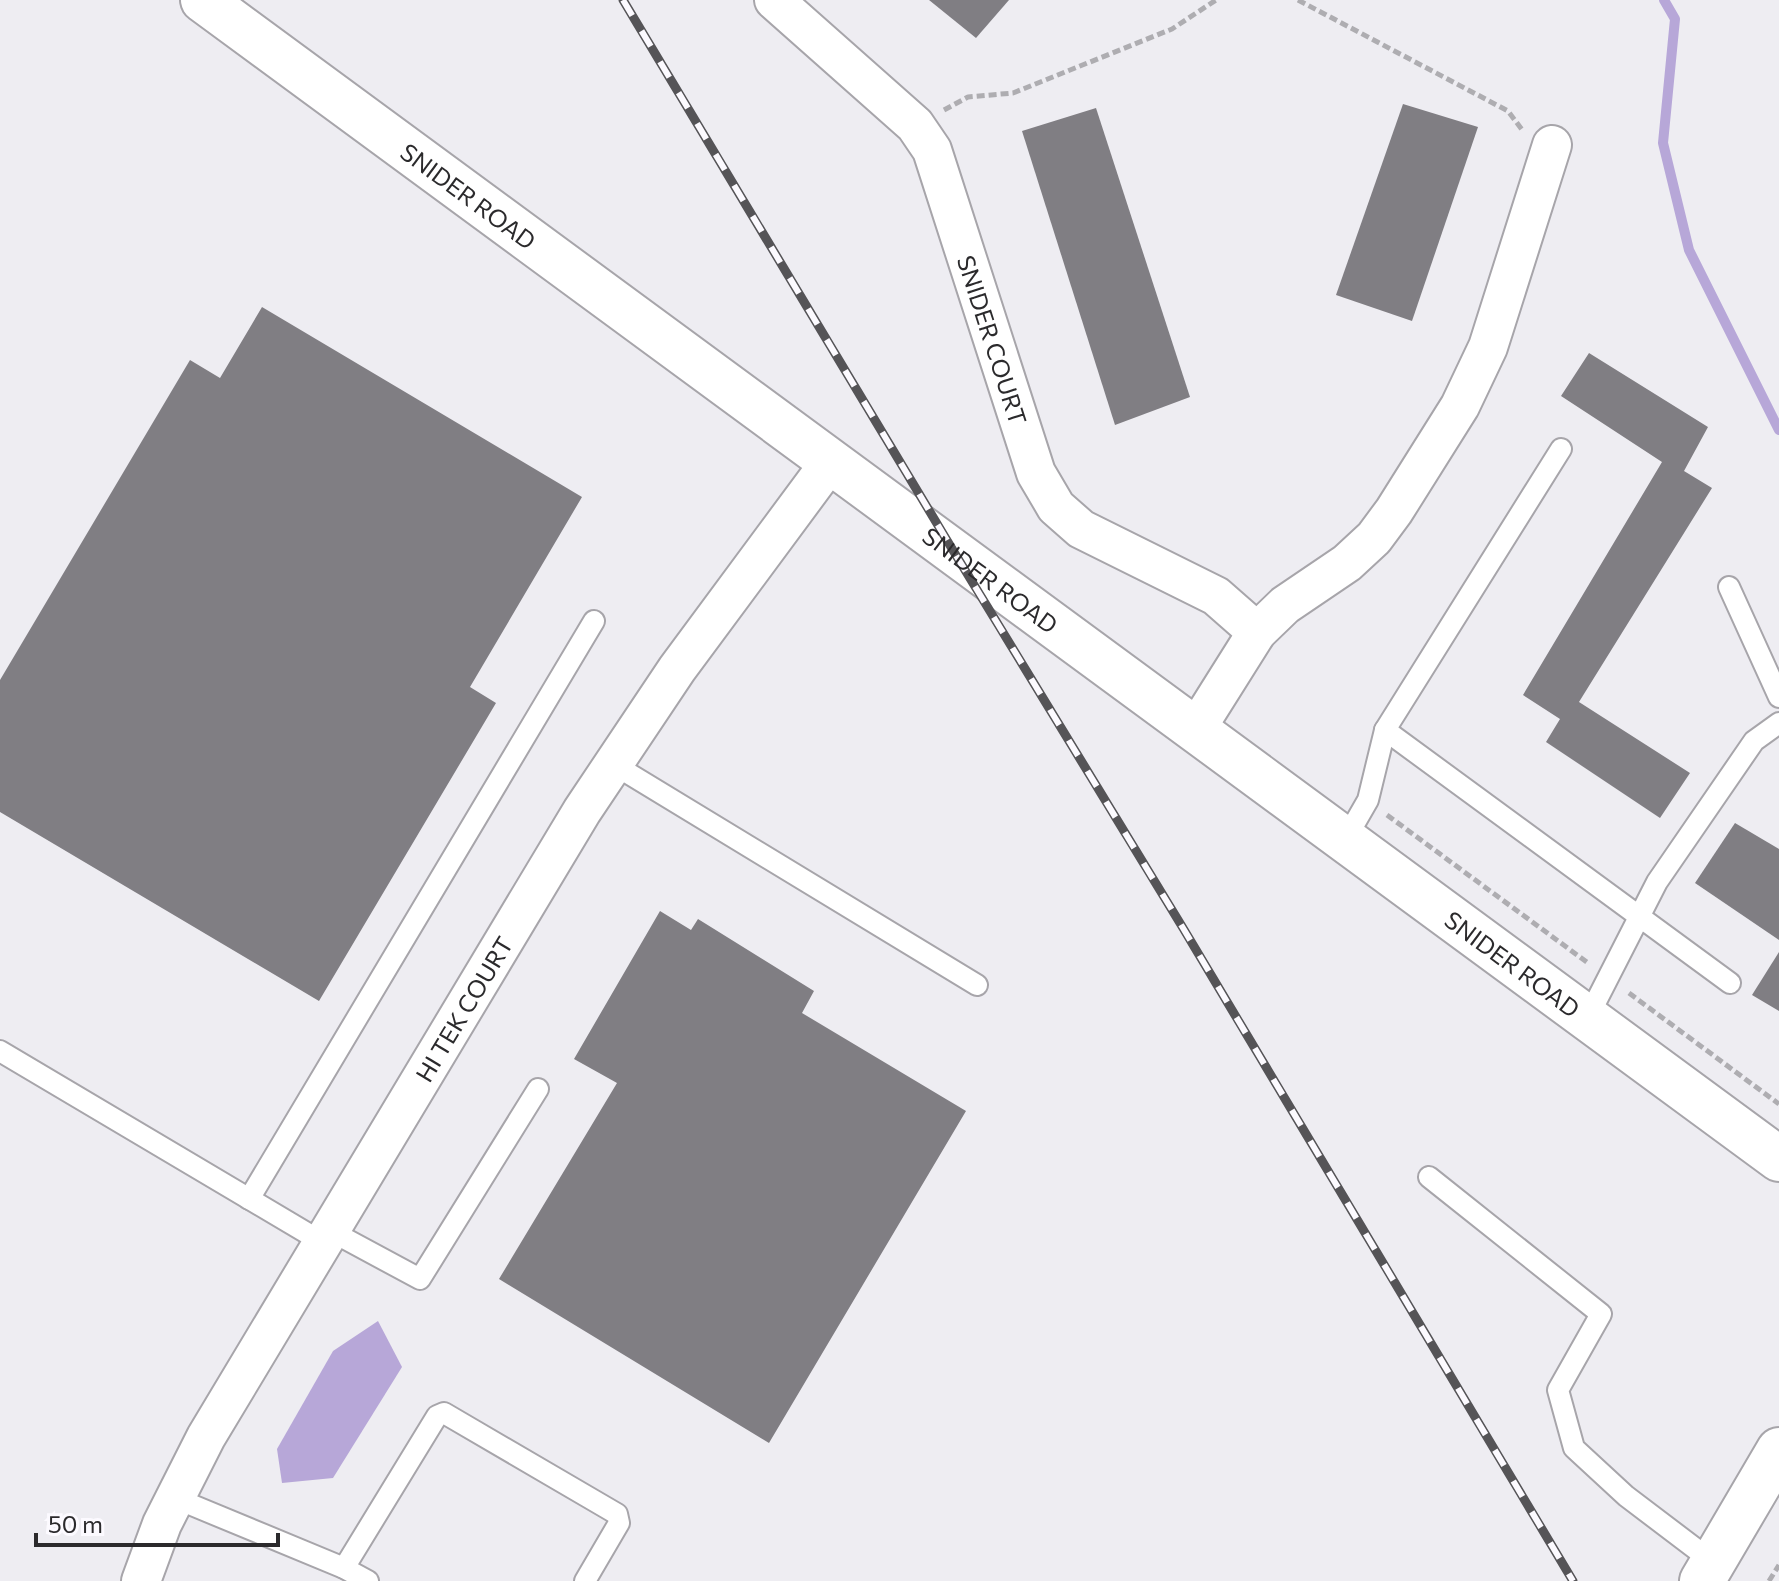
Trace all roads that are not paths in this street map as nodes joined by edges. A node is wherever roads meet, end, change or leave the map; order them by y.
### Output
1 (774, 0) edge
2 (218, 4) edge
3 (1552, 145) road end
4 (1561, 449) dead end
5 (831, 461) junction
6 (1729, 587) dead end
7 (594, 621) dead end
8 (1257, 632) junction
9 (1779, 697) edge
10 (1779, 723) edge
11 (1196, 729) junction
12 (1385, 730) junction
13 (613, 764) junction
14 (1345, 840) junction
15 (1639, 917) junction
16 (1730, 983) dead end
17 (977, 985) dead end
18 (1587, 1019) junction
19 (0, 1051) edge
20 (538, 1089) dead end
21 (1779, 1159) edge
22 (1429, 1177) dead end
23 (249, 1199) junction
24 (326, 1236) junction
25 (1779, 1450) edge
26 (175, 1498) junction
27 (344, 1568) junction
28 (1707, 1572) edge
29 (141, 1581) edge
30 (368, 1581) edge
31 (585, 1581) edge

1 - 8 street, SNIDER COURT
2 - 5 street, SNIDER ROAD
3 - 8 street
4 - 12 lane
5 - 11 street, SNIDER ROAD
5 - 13 street, HI TEK COURT
6 - 9 lane
7 - 23 lane
8 - 11 street
10 - 15 lane
11 - 14 street, SNIDER ROAD
12 - 14 lane
12 - 15 lane
13 - 17 lane
13 - 24 street, HI TEK COURT
14 - 18 street, SNIDER ROAD
15 - 16 lane
15 - 18 lane
18 - 21 street, SNIDER ROAD
19 - 23 lane
20 - 24 lane
22 - 28 lane
23 - 24 lane
24 - 26 street, HI TEK COURT
25 - 28 street
26 - 27 lane
26 - 29 street, HI TEK COURT
27 - 30 lane
27 - 31 lane

